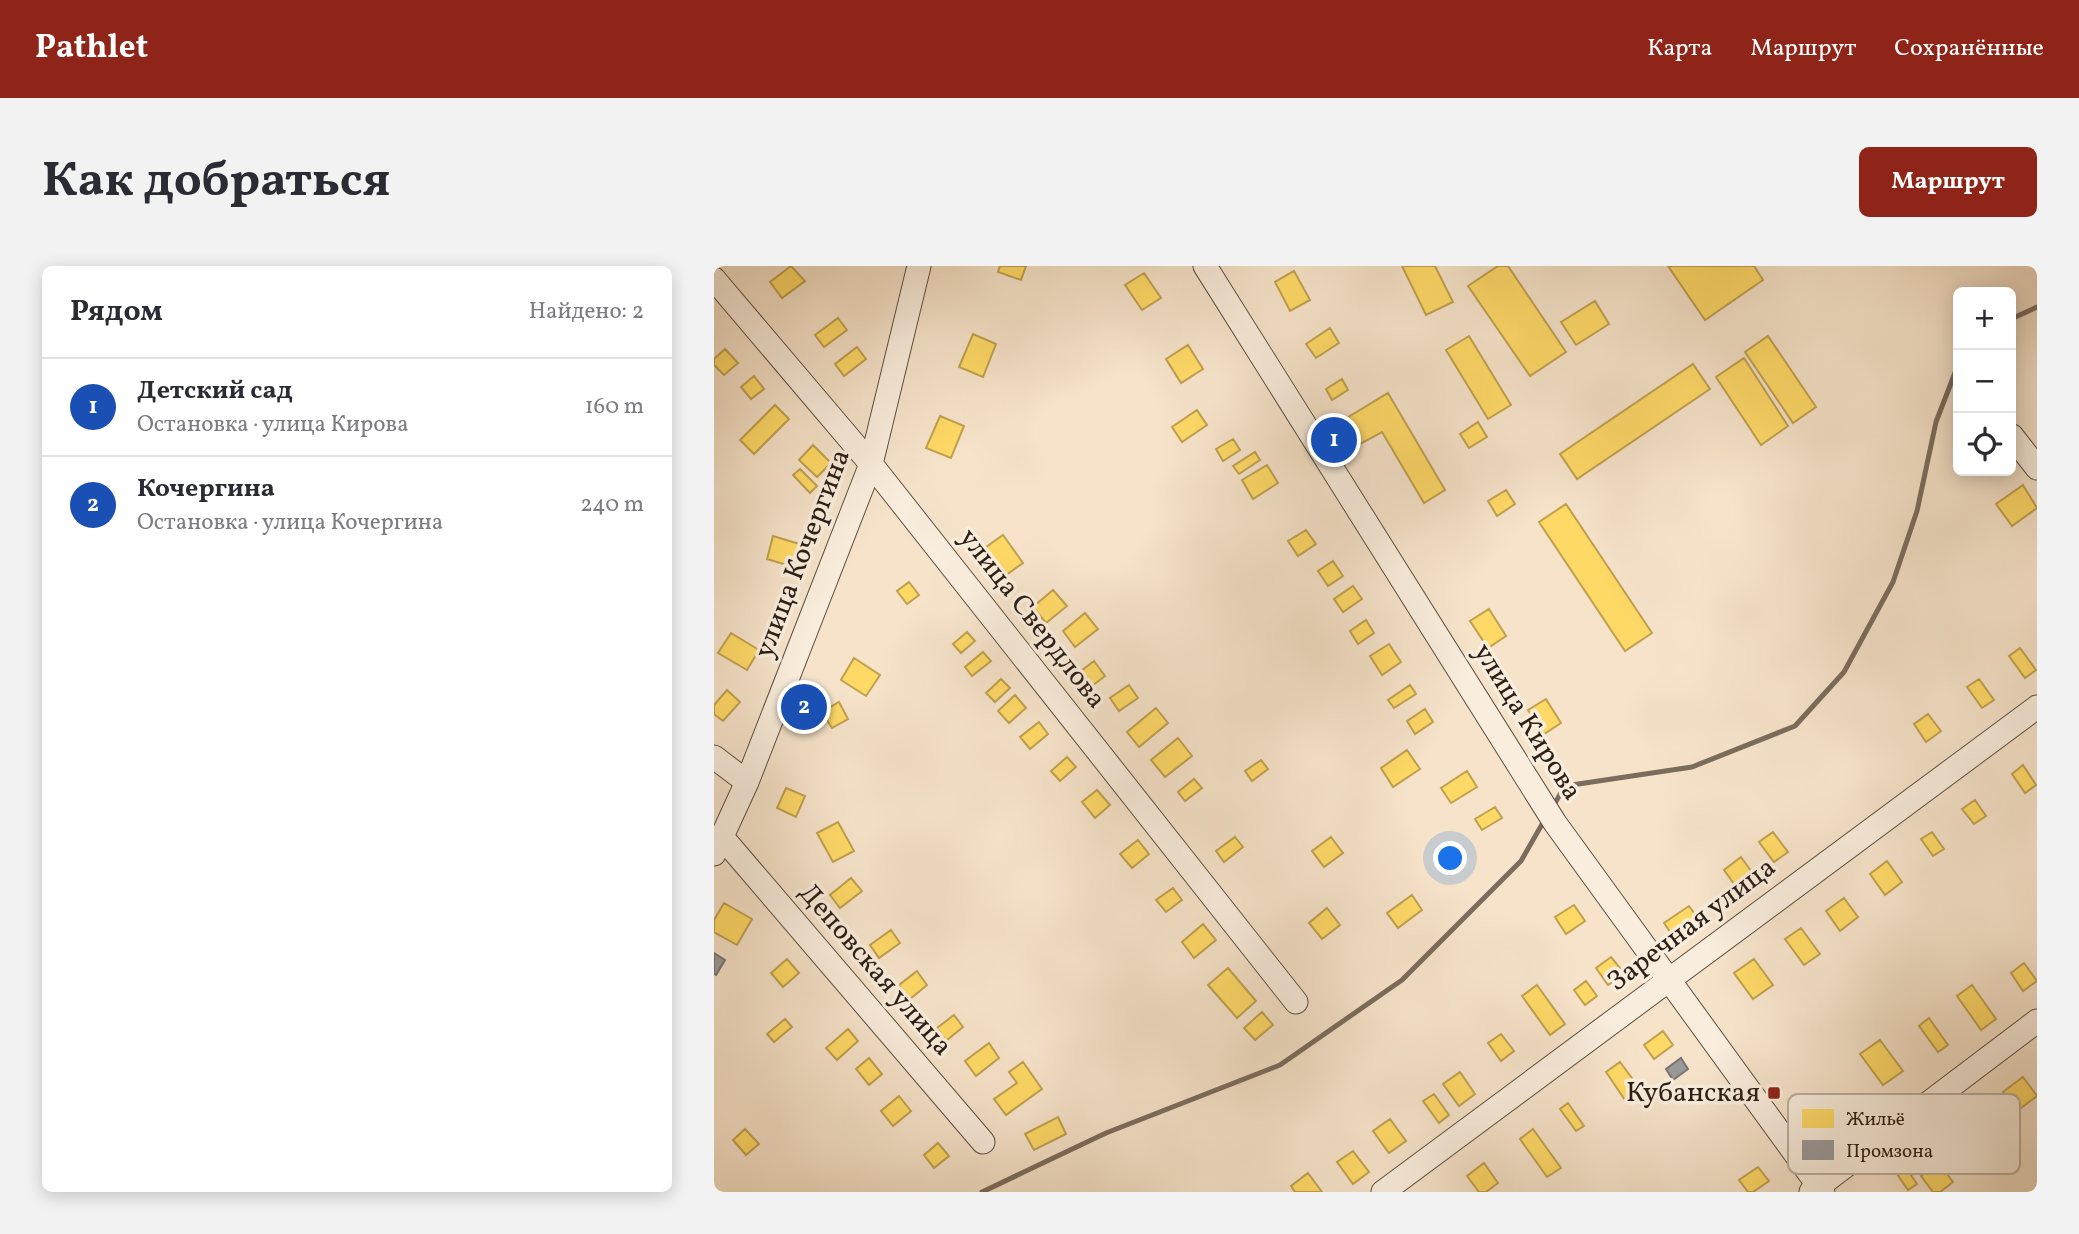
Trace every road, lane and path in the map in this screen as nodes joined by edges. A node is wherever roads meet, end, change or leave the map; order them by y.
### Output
1 (919, 266) edge
2 (1205, 266) edge
3 (714, 279) edge
4 (2016, 441) edge
5 (871, 464) junction
6 (2037, 468) edge
7 (2037, 707) edge
8 (714, 757) edge
9 (747, 782) junction
10 (718, 845) edge
11 (1669, 980) junction
12 (1297, 1002) dead end
13 (2037, 1021) edge
14 (1942, 1094) edge
15 (983, 1142) dead end
16 (1788, 1148) edge
17 (1807, 1174) edge
18 (1839, 1174) edge
19 (1818, 1190) edge
20 (1383, 1192) edge

1 - 5 street, улица Кочергина
2 - 11 street, улица Кирова
3 - 5 street, улица Свердлова
4 - 6 street
5 - 9 street, улица Кочергина
5 - 12 street, улица Свердлова
7 - 11 street, Заречная улица
8 - 9 street
9 - 10 street, улица Кочергина
10 - 15 street, Деповская улица
11 - 16 street, улица Кирова
11 - 20 street, Заречная улица
13 - 14 street
17 - 19 street, улица Кирова
18 - 19 street

